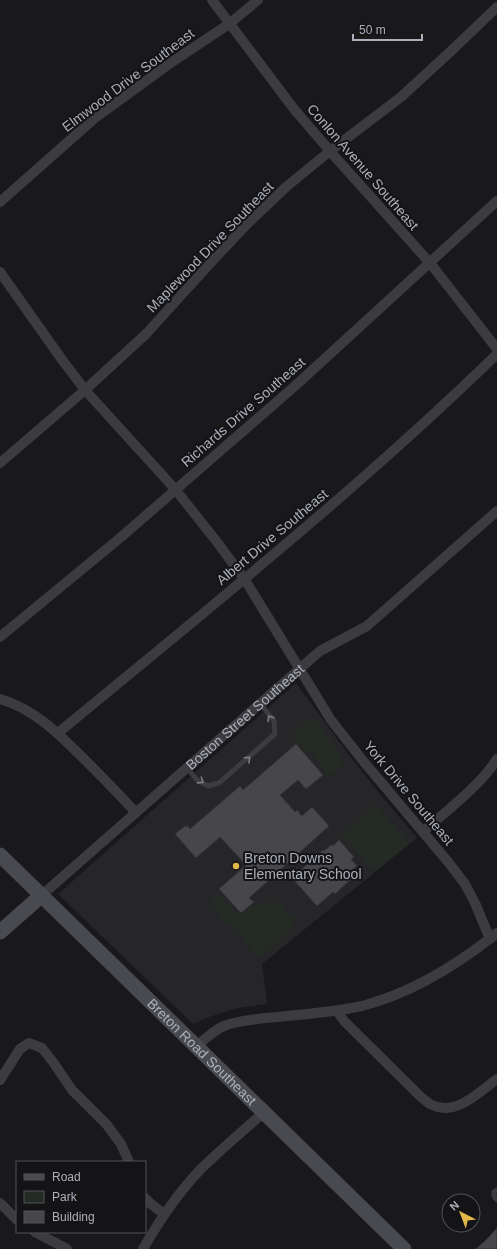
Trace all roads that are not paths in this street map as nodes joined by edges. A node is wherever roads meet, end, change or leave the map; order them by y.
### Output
1 (212, 0) edge
2 (258, 0) edge
3 (497, 7) edge
4 (229, 24) junction
5 (330, 151) junction
6 (497, 201) edge
7 (0, 202) edge
8 (430, 263) junction
9 (0, 272) edge
10 (497, 349) edge
11 (497, 354) edge
12 (85, 390) junction
13 (0, 463) edge
14 (175, 489) junction
15 (497, 511) edge
16 (245, 580) junction
17 (0, 637) edge
18 (299, 669) junction
19 (0, 699) edge
20 (260, 703) junction
21 (58, 733) junction
22 (497, 759) edge
23 (187, 768) junction
24 (136, 812) junction
25 (424, 831) junction
26 (0, 854) edge
27 (42, 895) junction
28 (0, 932) edge
29 (494, 936) edge
30 (337, 1011) junction
31 (198, 1046) junction
32 (497, 1079) edge
33 (0, 1080) edge
34 (263, 1113) junction
35 (129, 1161) edge
36 (497, 1190) edge
37 (146, 1199) edge
38 (497, 1200) edge
39 (0, 1203) edge
40 (164, 1214) junction
41 (16, 1219) edge
42 (37, 1233) edge
43 (398, 1247) edge
44 (66, 1249) edge
45 (143, 1249) edge

1 - 4 street, Conlon Avenue Southeast
2 - 4 street, Elmwood Drive Southeast
3 - 5 street, Maplewood Drive Southeast
4 - 5 street, Conlon Avenue Southeast
4 - 7 street, Elmwood Drive Southeast
5 - 8 street, Conlon Avenue Southeast
5 - 12 street, Maplewood Drive Southeast
6 - 8 street, Richards Drive Southeast
8 - 10 street, Conlon Avenue Southeast
8 - 14 street, Richards Drive Southeast
9 - 12 street, York Drive Southeast
11 - 16 street, Albert Drive Southeast
12 - 13 street, Maplewood Drive Southeast
12 - 14 street, York Drive Southeast
14 - 16 street, York Drive Southeast
14 - 17 street, Richards Drive Southeast
15 - 18 street, Boston Street Southeast
16 - 18 street, York Drive Southeast
16 - 21 street, Albert Drive Southeast
18 - 20 street, Boston Street Southeast
18 - 25 street, York Drive Southeast
19 - 21 street
20 - 23 street, Boston Street Southeast
23 -> 20 lane
21 - 24 street
22 - 25 street
23 - 24 street, Boston Street Southeast
24 - 27 street, Boston Street Southeast
25 - 29 street, York Drive Southeast
26 - 27 main road, Breton Road Southeast
27 - 28 main road, Boston Street Southeast
27 - 31 main road, Breton Road Southeast
29 - 30 street
30 - 31 street
30 - 32 street
31 - 34 main road, Breton Road Southeast
33 - 35 street
34 - 40 street
34 - 43 main road, Breton Road Southeast
36 - 38 lane
37 - 40 street
39 - 41 street
40 - 45 street
42 - 44 street

